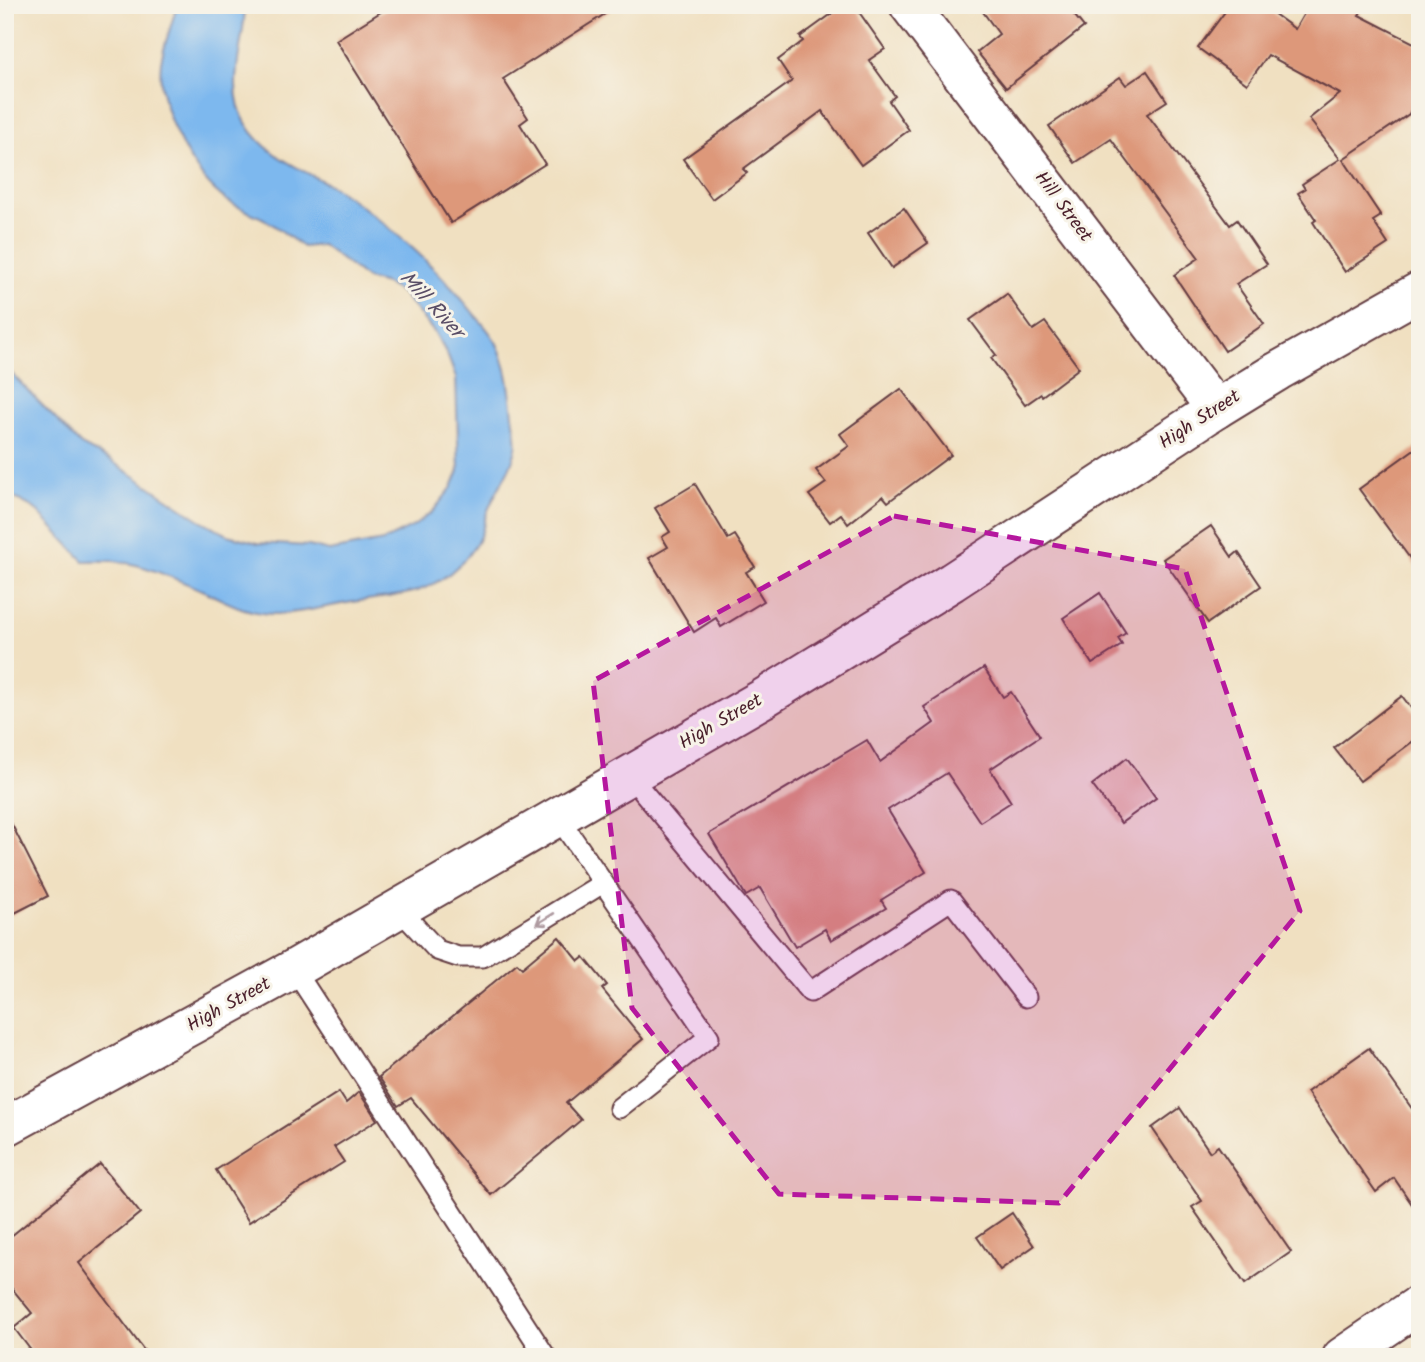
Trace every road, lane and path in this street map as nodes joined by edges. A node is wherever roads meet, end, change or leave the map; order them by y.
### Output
1 (909, 5) edge
2 (1420, 291) edge
3 (1216, 409) junction
4 (629, 775) junction
5 (558, 817) junction
6 (603, 883) junction
7 (399, 908) junction
8 (294, 969) junction
9 (1026, 997) dead end
10 (619, 1108) dead end
11 (5, 1127) edge
12 (1420, 1304) edge
13 (546, 1357) edge
14 (1342, 1357) edge

1 - 3 street, Hill Street
2 - 3 street, High Street
3 - 4 street, High Street
4 - 5 street, High Street
4 - 9 lane
5 - 6 lane
5 - 7 street, High Street
6 -> 7 lane
6 - 10 lane
7 - 8 street, High Street
8 - 11 street, High Street
8 - 13 lane
12 - 14 street

